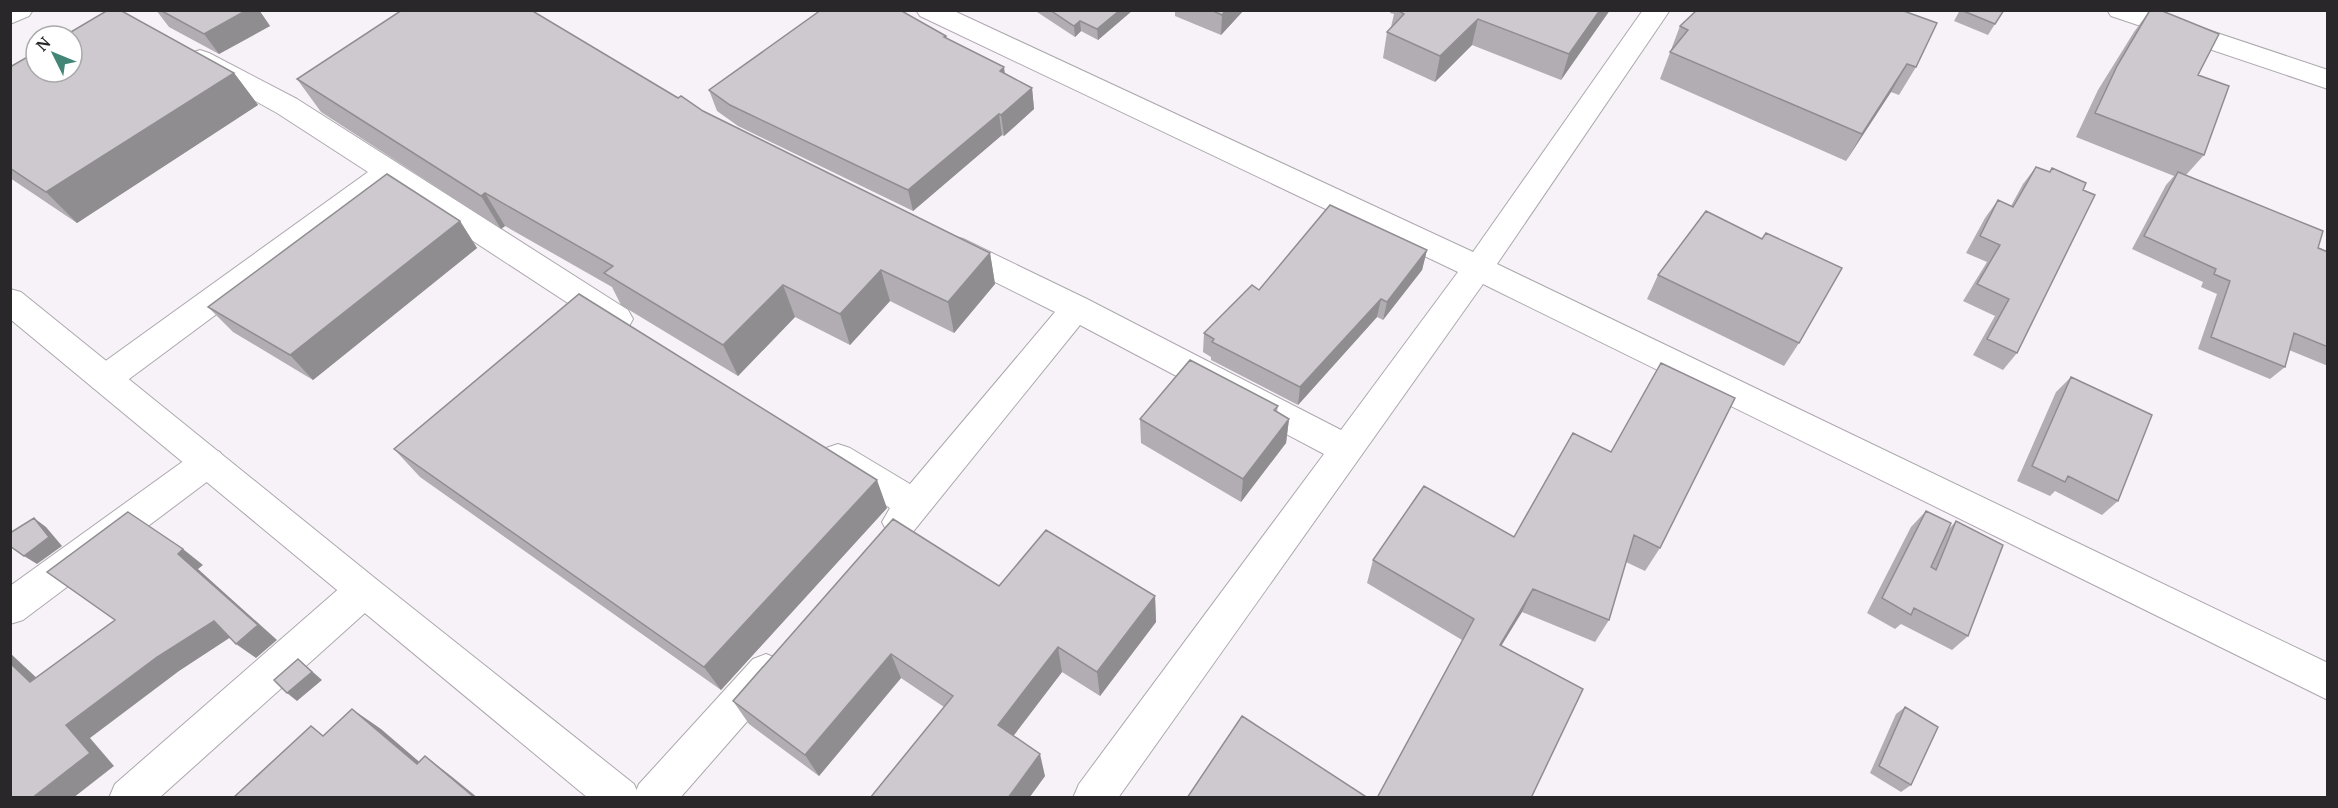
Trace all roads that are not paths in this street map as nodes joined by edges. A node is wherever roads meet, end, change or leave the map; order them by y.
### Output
1 (20, 10) edge
2 (928, 10) edge
3 (1657, 10) edge
4 (2120, 10) edge
5 (10, 16) edge
6 (174, 44) edge
7 (2328, 80) edge
8 (388, 172) junction
9 (929, 236) edge
10 (1478, 268) junction
11 (10, 301) edge
12 (1076, 308) junction
13 (636, 331) edge
14 (105, 379) junction
15 (814, 443) edge
16 (1346, 449) junction
17 (208, 462) junction
18 (914, 505) junction
19 (880, 544) edge
20 (363, 591) junction
21 (10, 608) edge
22 (786, 649) edge
23 (2328, 682) edge
24 (129, 798) edge
25 (620, 798) edge
26 (653, 798) edge
27 (1093, 798) edge

1 - 5 street
2 - 10 street
3 - 10 street
4 - 7 street
6 - 8 street
8 - 13 street
8 - 14 street
9 - 12 street
10 - 16 street
10 - 23 street
11 - 14 street
12 - 16 street
12 - 18 street
14 - 17 street
15 - 18 street
16 - 27 street
17 - 20 street
17 - 21 street
18 - 19 street
20 - 24 street
20 - 25 street
22 - 26 street

